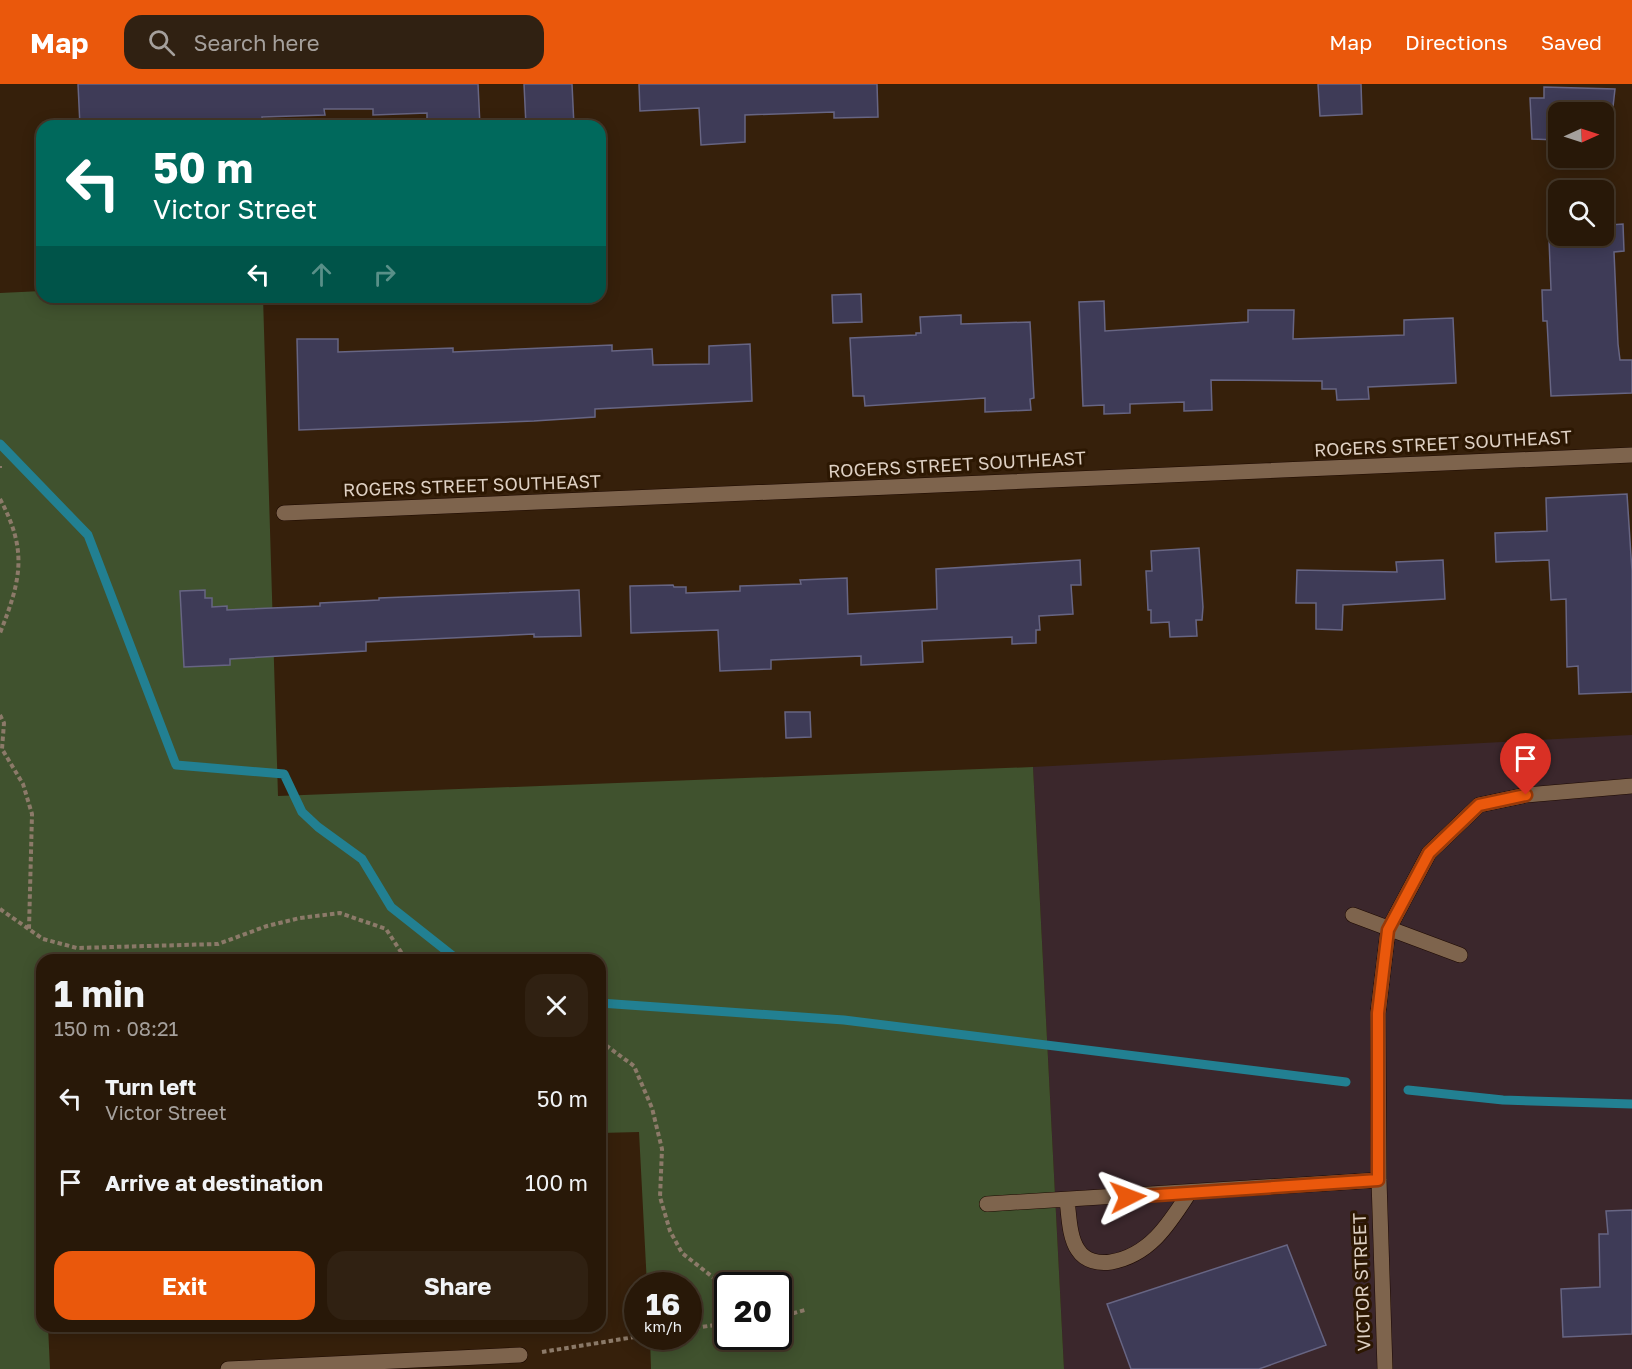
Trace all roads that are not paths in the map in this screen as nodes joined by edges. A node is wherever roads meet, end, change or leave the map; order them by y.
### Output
1 (1632, 455) edge
2 (284, 513) dead end
3 (1632, 786) edge
4 (1353, 915) dead end
5 (1388, 930) junction
6 (1460, 955) dead end
7 (1378, 1180) junction
8 (1189, 1193) junction
9 (1067, 1200) junction
10 (987, 1204) dead end
11 (520, 1355) road end
12 (228, 1369) edge
13 (1385, 1369) edge

1 - 2 street, ROGERS STREET SOUTHEAST
3 - 5 street, VICTOR STREET
4 - 5 street
5 - 6 street
5 - 7 street, VICTOR STREET
7 - 8 street
7 - 13 street, VICTOR STREET
8 - 9 street
8 - 9 street
9 - 10 street
11 - 12 street

